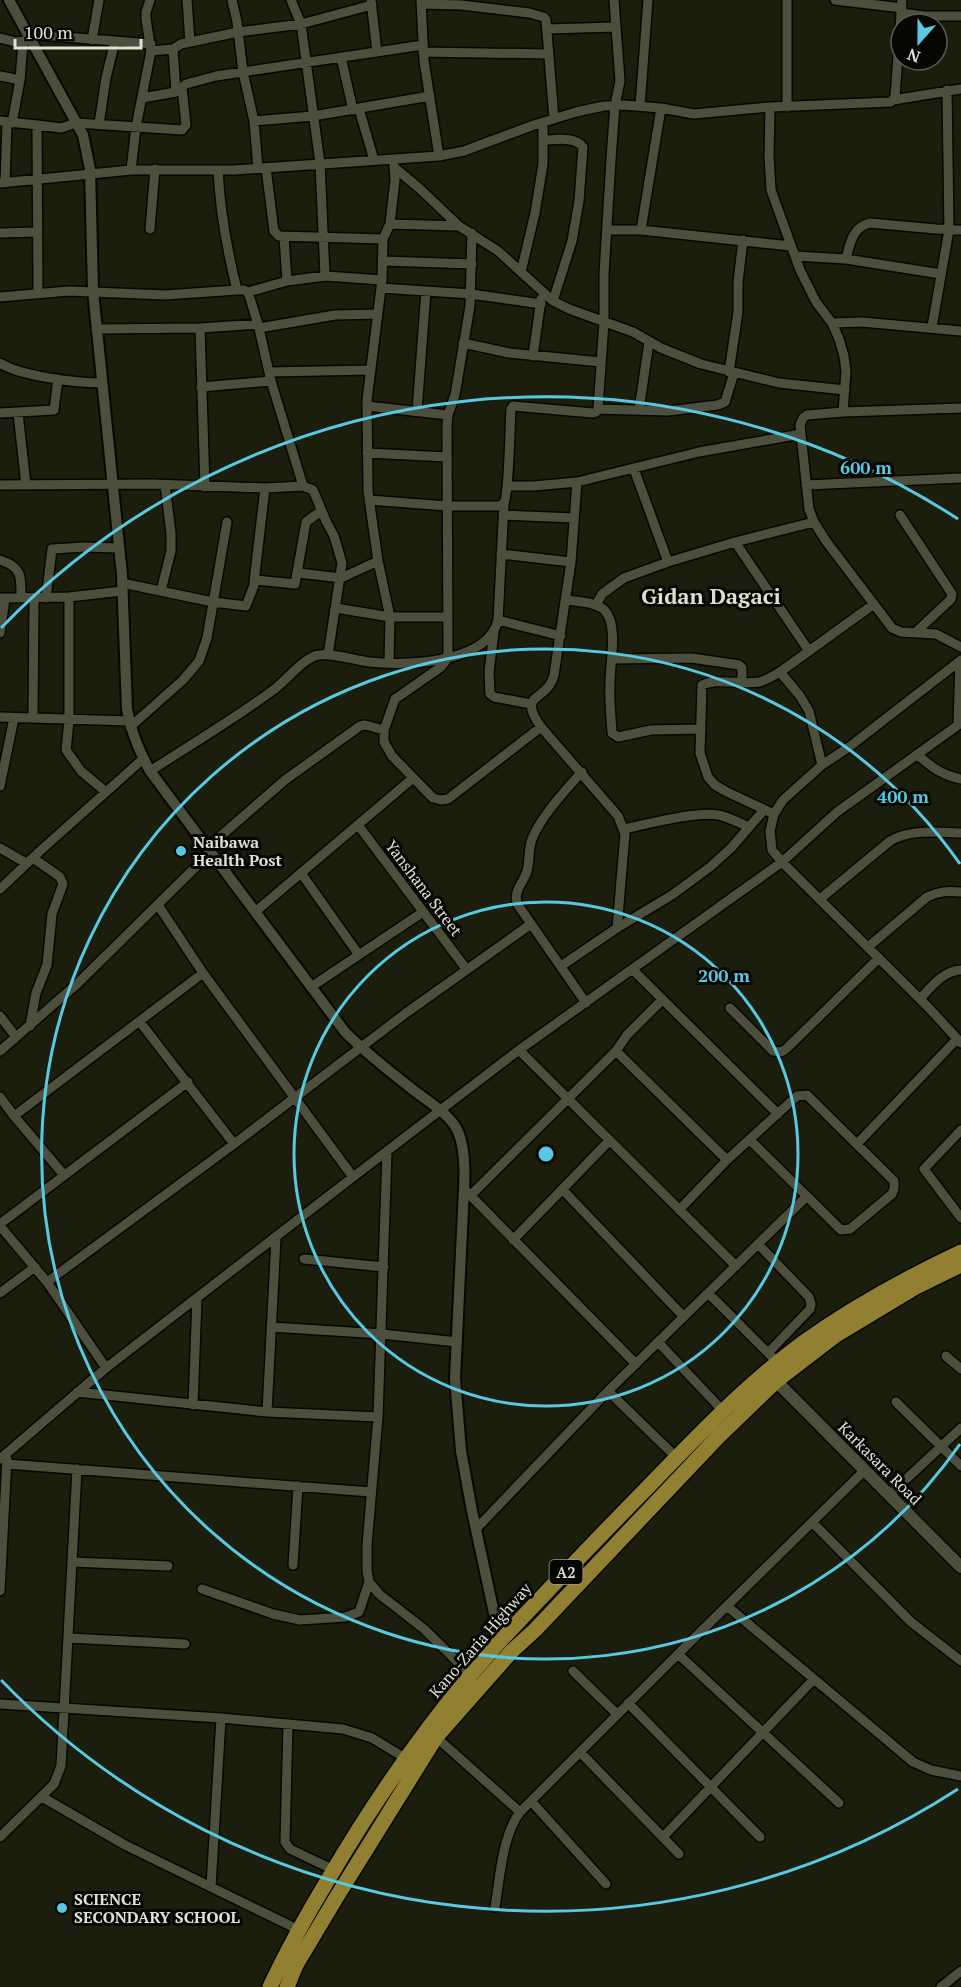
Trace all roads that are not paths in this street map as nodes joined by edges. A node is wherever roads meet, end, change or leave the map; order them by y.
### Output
1 (9, 0) edge
2 (99, 0) edge
3 (150, 0) edge
4 (187, 0) edge
5 (232, 0) edge
6 (291, 0) edge
7 (614, 0) edge
8 (648, 0) edge
9 (787, 0) edge
10 (835, 0) edge
11 (421, 2) edge
12 (372, 3) edge
13 (902, 7) edge
14 (961, 16) edge
15 (301, 24) junction
16 (616, 27) junction
17 (547, 28) junction
18 (238, 32) junction
19 (0, 38) edge
20 (27, 38) junction
21 (92, 40) junction
22 (115, 41) junction
23 (190, 42) junction
24 (151, 48) junction
25 (173, 49) junction
26 (423, 49) junction
27 (377, 52) junction
28 (549, 54) junction
29 (341, 57) junction
30 (307, 63) junction
31 (243, 72) junction
32 (0, 76) edge
33 (20, 80) junction
34 (961, 89) edge
35 (179, 90) junction
36 (947, 90) junction
37 (430, 96) junction
38 (142, 98) junction
39 (893, 100) junction
40 (615, 105) junction
41 (640, 106) junction
42 (770, 107) junction
43 (787, 107) junction
44 (661, 108) junction
45 (356, 109) junction
46 (314, 116) junction
47 (554, 119) junction
48 (254, 121) junction
49 (6, 122) edge
50 (76, 123) junction
51 (543, 123) junction
52 (99, 124) junction
53 (37, 125) junction
54 (136, 127) junction
55 (543, 140) junction
56 (439, 156) junction
57 (374, 160) junction
58 (394, 163) junction
59 (320, 164) junction
60 (262, 168) junction
61 (155, 169) junction
62 (131, 170) junction
63 (218, 170) junction
64 (90, 173) junction
65 (37, 180) junction
66 (2, 183) edge
67 (390, 224) junction
68 (459, 226) junction
69 (150, 229) dead end
70 (607, 230) junction
71 (641, 230) junction
72 (949, 230) junction
73 (961, 230) edge
74 (38, 232) junction
75 (0, 233) edge
76 (472, 233) junction
77 (284, 237) junction
78 (324, 238) junction
79 (383, 239) junction
80 (743, 240) junction
81 (791, 246) junction
82 (795, 256) junction
83 (846, 259) junction
84 (383, 261) junction
85 (472, 264) junction
86 (521, 273) junction
87 (941, 274) junction
88 (325, 276) junction
89 (287, 281) junction
90 (382, 284) junction
91 (237, 290) junction
92 (93, 291) junction
93 (426, 291) junction
94 (248, 292) junction
95 (542, 292) junction
96 (38, 293) junction
97 (471, 294) junction
98 (0, 297) edge
99 (553, 301) junction
100 (541, 304) junction
101 (378, 314) junction
102 (604, 321) junction
103 (832, 323) junction
104 (259, 326) junction
105 (932, 327) junction
106 (200, 328) junction
107 (96, 329) junction
108 (961, 331) edge
109 (649, 342) junction
110 (463, 343) junction
111 (533, 356) junction
112 (602, 362) junction
113 (0, 363) edge
114 (371, 370) junction
115 (732, 372) junction
116 (270, 377) junction
117 (58, 379) junction
118 (102, 383) junction
119 (201, 387) junction
120 (846, 390) junction
121 (367, 406) junction
122 (961, 408) edge
123 (598, 409) junction
124 (639, 410) junction
125 (417, 411) junction
126 (843, 412) junction
127 (0, 413) edge
128 (18, 413) junction
129 (448, 415) junction
130 (801, 434) junction
131 (367, 453) junction
132 (447, 457) junction
133 (634, 469) junction
134 (961, 478) edge
135 (577, 482) junction
136 (114, 484) junction
137 (0, 485) edge
138 (26, 485) junction
139 (165, 485) junction
140 (806, 485) junction
141 (303, 486) junction
142 (507, 486) junction
143 (205, 487) junction
144 (265, 488) junction
145 (369, 500) junction
146 (504, 504) junction
147 (447, 506) junction
148 (321, 511) junction
149 (503, 515) junction
150 (900, 515) dead end
151 (574, 518) junction
152 (226, 522) dead end
153 (814, 522) junction
154 (735, 542) junction
155 (119, 548) junction
156 (501, 554) junction
157 (0, 560) edge
158 (378, 561) junction
159 (571, 562) junction
160 (668, 562) junction
161 (298, 573) junction
162 (340, 578) junction
163 (254, 582) junction
164 (122, 587) junction
165 (161, 591) junction
166 (69, 597) junction
167 (3, 598) edge
168 (21, 598) junction
169 (34, 598) junction
170 (46, 598) junction
171 (567, 600) junction
172 (213, 602) junction
173 (874, 604) junction
174 (596, 605) junction
175 (336, 608) junction
176 (390, 617) junction
177 (448, 617) junction
178 (498, 620) junction
179 (494, 631) junction
180 (0, 633) edge
181 (915, 633) junction
182 (561, 636) junction
183 (961, 647) edge
184 (809, 651) junction
185 (328, 655) junction
186 (447, 659) junction
187 (612, 659) junction
188 (961, 660) edge
189 (389, 662) junction
190 (780, 672) junction
191 (742, 683) junction
192 (531, 704) junction
193 (0, 717) edge
194 (14, 718) junction
195 (33, 718) junction
196 (69, 721) junction
197 (130, 724) junction
198 (959, 724) edge
199 (541, 727) junction
200 (701, 729) junction
201 (384, 730) junction
202 (917, 754) junction
203 (143, 759) junction
204 (822, 765) junction
205 (150, 771) junction
206 (582, 772) junction
207 (413, 778) junction
208 (961, 779) edge
209 (0, 786) edge
210 (106, 792) junction
211 (769, 812) junction
212 (358, 825) junction
213 (749, 827) junction
214 (624, 829) junction
215 (961, 833) edge
216 (0, 848) edge
217 (209, 850) junction
218 (30, 860) junction
219 (782, 862) junction
220 (301, 873) junction
221 (0, 889) edge
222 (961, 892) edge
223 (820, 899) junction
224 (158, 905) junction
225 (255, 912) junction
226 (423, 912) junction
227 (531, 924) junction
228 (617, 928) junction
229 (868, 947) junction
230 (359, 955) junction
231 (879, 958) junction
232 (561, 966) junction
233 (633, 969) junction
234 (467, 970) junction
235 (961, 970) edge
236 (203, 973) junction
237 (311, 987) junction
238 (920, 999) junction
239 (662, 1000) junction
240 (586, 1003) junction
241 (730, 1008) dead end
242 (0, 1017) edge
243 (140, 1022) junction
244 (30, 1026) junction
245 (15, 1036) junction
246 (959, 1041) edge
247 (361, 1048) junction
248 (519, 1050) junction
249 (0, 1051) edge
250 (616, 1051) junction
251 (188, 1082) junction
252 (0, 1097) edge
253 (294, 1097) junction
254 (567, 1098) junction
255 (440, 1111) junction
256 (778, 1114) junction
257 (14, 1116) junction
258 (961, 1130) edge
259 (750, 1140) junction
260 (609, 1141) junction
261 (234, 1144) junction
262 (857, 1144) junction
263 (387, 1152) junction
264 (727, 1160) junction
265 (64, 1175) junction
266 (353, 1177) junction
267 (562, 1190) junction
268 (468, 1192) junction
269 (806, 1197) junction
270 (678, 1210) junction
271 (961, 1218) edge
272 (0, 1225) edge
273 (276, 1238) junction
274 (513, 1240) junction
275 (758, 1244) junction
276 (961, 1252) edge
277 (304, 1259) dead end
278 (961, 1265) edge
279 (384, 1266) junction
280 (736, 1266) junction
281 (35, 1268) junction
282 (46, 1282) junction
283 (0, 1293) edge
284 (708, 1293) junction
285 (197, 1298) junction
286 (683, 1316) junction
287 (271, 1327) junction
288 (382, 1334) junction
289 (457, 1342) junction
290 (658, 1342) junction
291 (946, 1356) dead end
292 (773, 1358) junction
293 (636, 1364) junction
294 (106, 1368) junction
295 (961, 1369) edge
296 (776, 1381) junction
297 (608, 1391) junction
298 (77, 1392) junction
299 (896, 1402) dead end
300 (193, 1405) junction
301 (723, 1411) junction
302 (267, 1412) junction
303 (378, 1417) junction
304 (961, 1428) edge
305 (942, 1447) junction
306 (676, 1457) junction
307 (5, 1458) edge
308 (961, 1467) edge
309 (77, 1469) junction
310 (864, 1472) junction
311 (298, 1486) junction
312 (371, 1492) junction
313 (888, 1496) junction
314 (813, 1523) junction
315 (476, 1529) junction
316 (72, 1562) junction
317 (292, 1565) dead end
318 (168, 1566) dead end
319 (961, 1567) edge
320 (369, 1581) junction
321 (202, 1589) dead end
322 (0, 1591) edge
323 (727, 1606) junction
324 (68, 1638) junction
325 (500, 1641) junction
326 (185, 1644) dead end
327 (511, 1652) junction
328 (678, 1654) junction
329 (961, 1660) edge
330 (573, 1671) dead end
331 (470, 1674) junction
332 (813, 1680) junction
333 (628, 1703) junction
334 (0, 1704) edge
335 (64, 1709) junction
336 (617, 1714) junction
337 (221, 1718) junction
338 (288, 1724) junction
339 (763, 1733) junction
340 (436, 1737) junction
341 (580, 1752) junction
342 (405, 1758) junction
343 (961, 1776) edge
344 (712, 1788) junction
345 (42, 1797) junction
346 (531, 1801) junction
347 (839, 1803) dead end
348 (520, 1812) junction
349 (0, 1837) edge
350 (663, 1837) junction
351 (760, 1837) dead end
352 (680, 1854) dead end
353 (334, 1870) junction
354 (606, 1884) dead end
355 (211, 1887) junction
356 (495, 1907) dead end
357 (299, 1930) junction
358 (961, 1971) edge
359 (270, 1987) edge
360 (287, 1987) edge
361 (941, 1987) edge

1 - 20 street
2 - 21 street
3 - 24 street
4 - 23 street
5 - 18 street
6 - 15 street
7 - 16 street
8 - 41 street
9 - 43 street
10 - 13 street
11 - 17 street
11 - 26 street
12 - 15 street
12 - 27 street
13 - 14 street
13 - 39 street
15 - 18 street
15 - 30 street
16 - 17 street
16 - 40 street
17 - 28 street
18 - 23 street
18 - 31 street
19 - 20 street
20 - 21 street
20 - 33 street
20 - 50 street
21 - 22 street
22 - 24 street
22 - 52 street
23 - 25 street
24 - 25 street
24 - 38 street
25 - 35 street
26 - 27 street
26 - 28 street
26 - 37 street
27 - 29 street
28 - 47 street
29 - 30 street
29 - 45 street
30 - 31 street
30 - 46 street
31 - 35 street
31 - 48 street
32 - 33 street
33 - 49 street
34 - 36 street
35 - 38 street
35 - 54 street
36 - 39 street
36 - 72 street
37 - 45 street
37 - 56 street
38 - 54 street
39 - 43 street
40 - 41 street
40 - 47 street
40 - 70 street
41 - 44 street
42 - 43 street
42 - 44 street
42 - 81 street
44 - 71 street
45 - 46 street
45 - 57 street
46 - 48 street
46 - 59 street
47 - 51 street
48 - 60 street
49 - 53 street
49 - 66 street
50 - 52 street
50 - 53 street
50 - 64 street
51 - 55 street
51 - 56 street
52 - 54 street
53 - 65 street
54 - 62 street
55 - 86 street
55 - 99 street
56 - 58 street
57 - 58 street
57 - 59 street
58 - 67 street
58 - 68 street
59 - 60 street
59 - 78 street
60 - 63 street
60 - 77 street
61 - 62 street
61 - 63 street
61 - 69 street
62 - 64 street
63 - 91 street
64 - 65 street
64 - 92 street
65 - 66 street
65 - 74 street
67 - 68 street
67 - 79 street
68 - 76 street
70 - 71 street
70 - 102 street
71 - 80 street
72 - 73 street
72 - 83 street
72 - 87 street
74 - 75 street
74 - 96 street
76 - 85 street
76 - 86 street
77 - 78 street
77 - 89 street
78 - 79 street
78 - 88 street
79 - 84 street
80 - 81 street
80 - 115 street
81 - 82 street
82 - 83 street
82 - 103 street
83 - 87 street
84 - 85 street
84 - 90 street
85 - 97 street
86 - 95 street
87 - 105 street
88 - 89 street
88 - 90 street
89 - 94 street
90 - 93 street
90 - 101 street
91 - 92 street
91 - 94 street
92 - 96 street
92 - 107 street
93 - 97 street
93 - 125 street
94 - 104 street
95 - 99 street
95 - 100 street
96 - 98 street
97 - 100 street
97 - 110 street
99 - 102 street
100 - 111 street
101 - 104 street
101 - 114 street
102 - 109 street
102 - 112 street
103 - 105 street
103 - 120 street
104 - 106 street
104 - 116 street
105 - 108 street
106 - 107 street
106 - 119 street
107 - 118 street
109 - 115 street
109 - 124 street
110 - 111 street
110 - 129 street
111 - 112 street
112 - 123 street
113 - 117 street
114 - 116 street
114 - 121 street
115 - 120 street
115 - 124 street
116 - 119 street
116 - 141 street
117 - 118 street
117 - 128 street
118 - 136 street
119 - 143 street
120 - 126 street
121 - 125 street
121 - 131 street
122 - 126 street
123 - 124 street
123 - 142 street
125 - 129 street
126 - 130 street
127 - 128 street
128 - 138 street
129 - 132 street
130 - 133 street
130 - 140 street
131 - 132 street
131 - 145 street
132 - 147 street
133 - 135 street
133 - 160 street
134 - 140 street
135 - 142 street
135 - 151 street
136 - 138 street
136 - 139 street
136 - 155 street
137 - 138 street
139 - 143 street
139 - 165 street
140 - 153 street
141 - 144 street
141 - 148 street
142 - 146 street
143 - 144 street
144 - 163 street
145 - 147 street
145 - 158 street
146 - 147 street
146 - 149 street
147 - 177 street
148 - 161 street
148 - 162 street
149 - 151 street
149 - 156 street
150 - 181 street
151 - 159 street
152 - 172 street
153 - 154 street
153 - 173 street
154 - 160 street
154 - 184 street
155 - 164 street
155 - 170 street
156 - 159 street
156 - 178 street
157 - 168 street
158 - 162 street
158 - 176 street
159 - 171 street
160 - 174 street
161 - 162 street
161 - 163 street
162 - 175 street
163 - 172 street
164 - 165 street
164 - 166 street
164 - 197 street
165 - 172 street
166 - 170 street
166 - 196 street
167 - 168 street
167 - 180 street
168 - 169 street
169 - 170 street
169 - 195 street
171 - 174 street
171 - 182 street
172 - 197 street
173 - 181 street
173 - 184 street
174 - 187 street
175 - 176 street
175 - 185 street
176 - 177 street
176 - 189 street
177 - 186 street
178 - 179 street
178 - 182 street
179 - 186 street
179 - 192 street
181 - 183 street
182 - 192 street
184 - 190 street
185 - 189 street
185 - 205 street
186 - 189 street
186 - 201 street
187 - 191 street
187 - 200 street
188 - 198 street
188 - 204 street
190 - 191 street
190 - 204 street
191 - 200 street
192 - 199 street
193 - 194 street
194 - 195 street
194 - 209 street
195 - 196 street
196 - 197 street
196 - 210 street
197 - 203 street
198 - 202 street
199 - 206 street
199 - 207 street
200 - 211 street
201 - 207 street
201 - 217 street
202 - 208 street
202 - 219 street
203 - 205 street
203 - 210 street
204 - 211 street
205 - 217 street
206 - 214 street
206 - 227 street
207 - 212 street
210 - 218 street
211 - 213 street
211 - 219 street
212 - 220 street
212 - 226 street, Yanshana Street
213 - 214 street
213 - 228 street
214 - 228 street
215 - 223 street
216 - 218 street
217 - 224 street
217 - 225 street
218 - 221 street
218 - 244 street
219 - 223 street
219 - 233 street
220 - 225 street
220 - 230 street
222 - 229 street
223 - 229 street
224 - 236 street
224 - 244 street
225 - 237 street
226 - 230 street
226 - 234 street, Yanshana Street
227 - 232 street
227 - 234 street
228 - 232 street
229 - 231 street
230 - 237 street
231 - 238 street
231 - 241 street
232 - 240 street
233 - 239 street
233 - 240 street
234 - 247 street
235 - 238 street
236 - 243 street
236 - 253 street
237 - 247 street
238 - 246 street
239 - 250 street
239 - 256 street
240 - 248 street
242 - 245 street
243 - 251 street
243 - 257 street
244 - 245 street
245 - 249 street
246 - 262 street
247 - 253 street
247 - 255 street
248 - 254 street
248 - 255 street
250 - 254 street
250 - 264 street
251 - 261 street
251 - 265 street
252 - 257 street
253 - 261 street
253 - 266 street
254 - 260 street
254 - 268 street
255 - 263 street
255 - 268 street
256 - 259 street
256 - 262 street
257 - 265 street
258 - 271 street
259 - 264 street
259 - 269 street
260 - 267 street
260 - 270 street
261 - 282 street
262 - 269 street
263 - 266 street
263 - 279 street
264 - 270 street
265 - 272 street
266 - 273 street
267 - 274 street
267 - 286 street
268 - 274 street
268 - 289 street
269 - 275 street
270 - 280 street
272 - 281 street
273 - 285 street
273 - 287 street
274 - 293 street
275 - 280 street
275 - 292 street
276 - 292 highway, Kano-Zaria Highway / A2
277 - 279 street
278 - 296 highway, Kano-Zaria Highway / A2
279 - 288 street
280 - 284 street
281 - 282 street
281 - 283 street
282 - 294 street
284 - 286 street
284 - 292 street
285 - 294 street
285 - 300 street
286 - 290 street
287 - 288 street
287 - 302 street
288 - 289 street
288 - 303 street
289 - 315 street
290 - 293 street
290 - 301 street
291 - 295 street
292 - 301 highway, Kano-Zaria Highway / A2
293 - 297 street
294 - 298 street
296 - 310 main road, Karkasara Road
296 - 327 highway, Kano-Zaria Highway / A2
297 - 306 street
297 - 315 street
298 - 300 street
298 - 307 street
299 - 305 street
300 - 302 street
301 - 306 highway, Kano-Zaria Highway / A2
302 - 303 street
303 - 312 street
304 - 305 street
305 - 308 street
305 - 313 street
306 - 325 highway, Kano-Zaria Highway / A2
307 - 309 street
307 - 322 street
309 - 311 street
309 - 316 street
310 - 313 main road, Karkasara Road
310 - 314 street
311 - 312 street
311 - 317 street
312 - 320 street
313 - 319 main road, Karkasara Road
314 - 323 street
314 - 329 street
315 - 325 street
316 - 318 street
316 - 324 street
320 - 321 street
320 - 331 street
323 - 328 street
323 - 332 street
324 - 326 street
324 - 335 street
325 - 327 street
325 - 331 highway, Kano-Zaria Highway / A2
327 - 340 highway, Kano-Zaria Highway / A2
328 - 333 street
328 - 339 street
330 - 336 street
331 - 342 highway, Kano-Zaria Highway / A2
332 - 339 street
332 - 343 street
333 - 336 street
333 - 344 street
334 - 335 street
335 - 337 street
335 - 345 street
336 - 341 street
337 - 338 street
337 - 355 street
338 - 342 street
338 - 353 street
339 - 344 street
339 - 347 street
340 - 348 street
340 - 360 highway, Kano-Zaria Highway / A2
341 - 346 street
341 - 350 street
342 - 353 highway, Kano-Zaria Highway / A2
344 - 350 street
344 - 351 street
345 - 349 street
345 - 355 street
346 - 348 street
346 - 354 street
348 - 356 street
350 - 352 street
353 - 357 highway, Kano-Zaria Highway / A2
355 - 357 street
357 - 359 highway, Kano-Zaria Highway / A2
358 - 361 street

